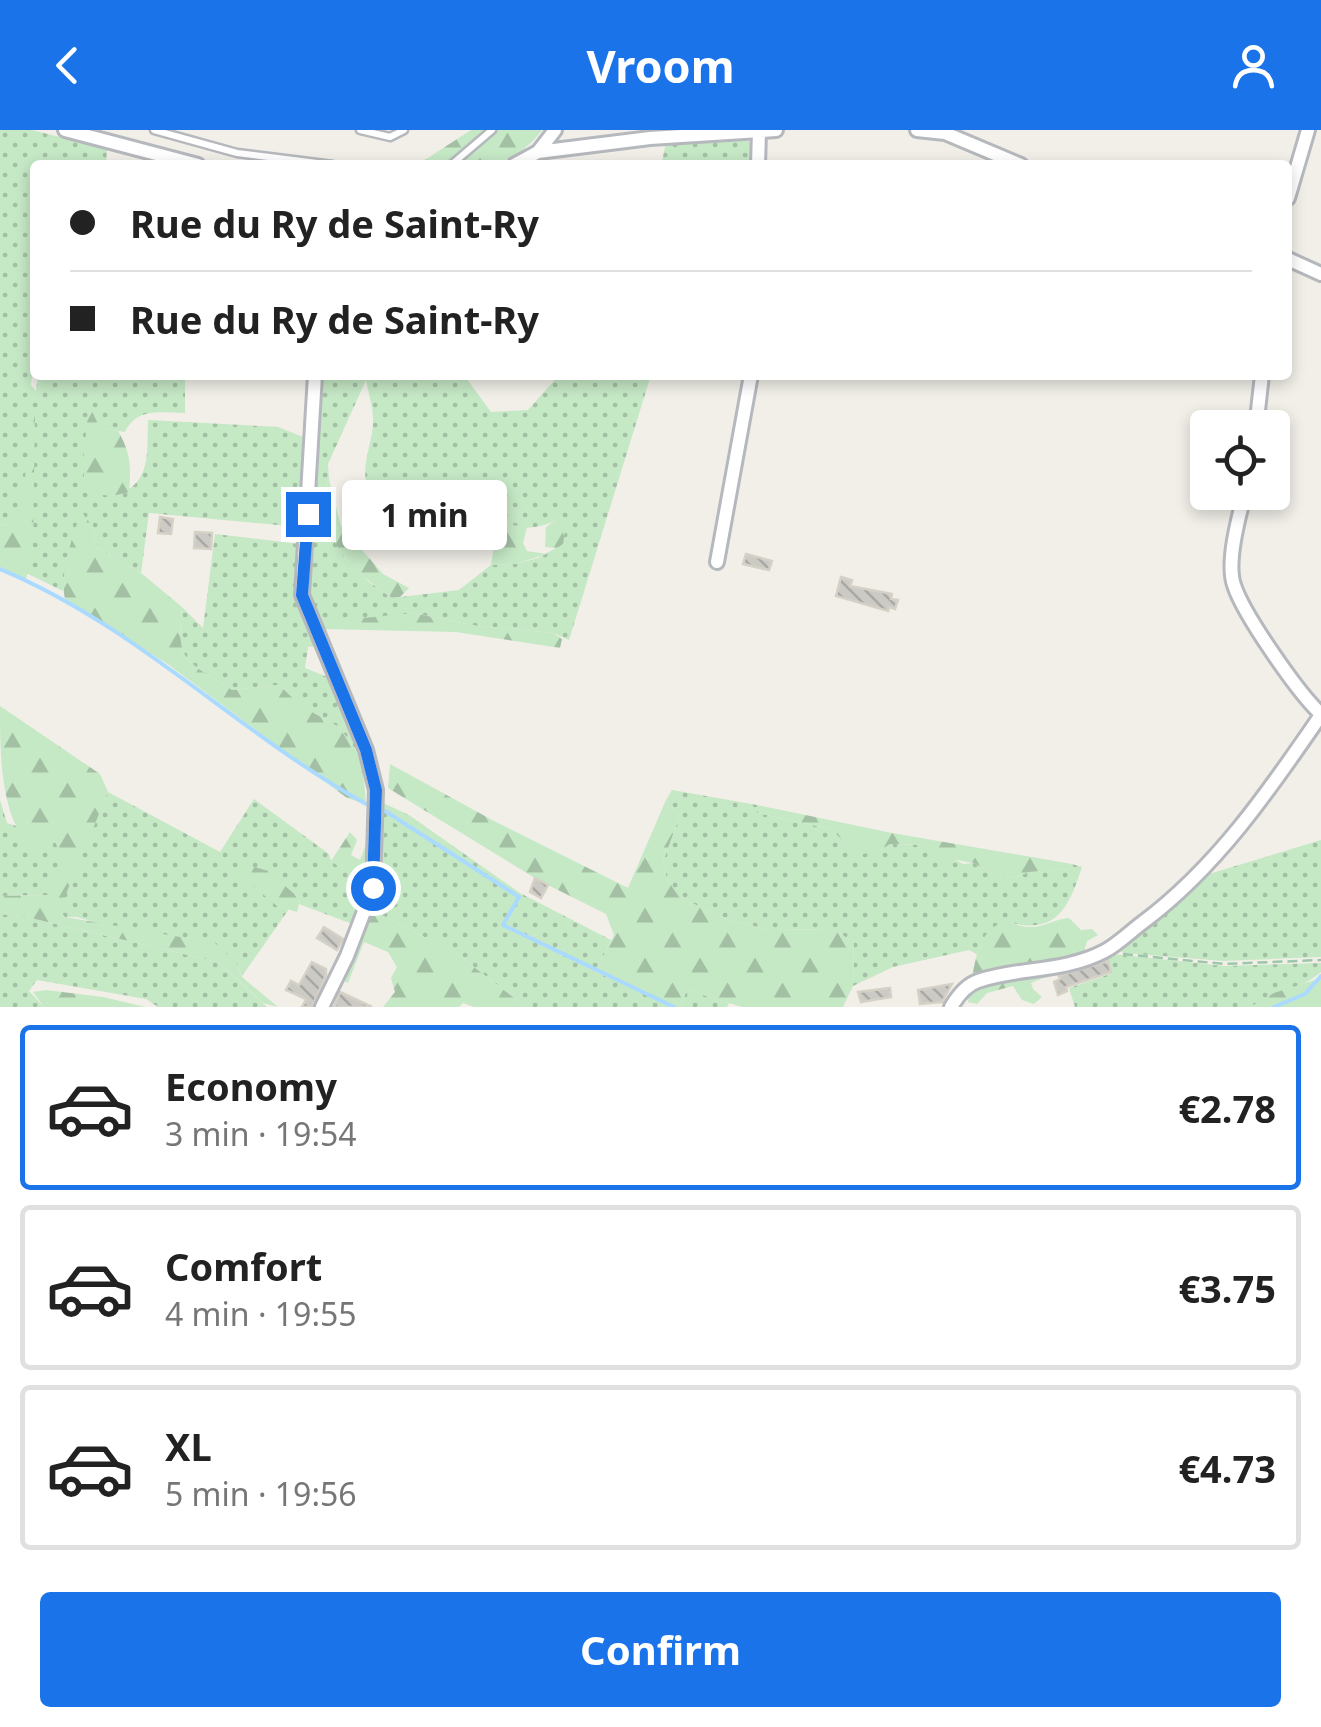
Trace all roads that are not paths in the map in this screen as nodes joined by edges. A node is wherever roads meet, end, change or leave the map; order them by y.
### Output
1 (65, 130) edge
2 (154, 130) edge
3 (360, 130) edge
4 (404, 130) edge
5 (492, 130) edge
6 (555, 130) edge
7 (776, 130) edge
8 (917, 130) edge
9 (1308, 130) edge
10 (759, 131) edge
11 (538, 152) junction
12 (179, 160) edge
13 (293, 160) edge
14 (457, 160) edge
15 (523, 160) edge
16 (758, 160) edge
17 (1009, 160) edge
18 (1292, 184) edge
19 (1292, 261) edge
20 (1321, 274) edge
21 (315, 380) edge
22 (750, 380) edge
23 (1261, 380) edge
24 (1258, 410) edge
25 (1241, 510) edge
26 (717, 562) dead end
27 (1321, 715) edge
28 (322, 1007) edge
29 (951, 1007) edge

1 - 12 street
2 - 13 lane
3 - 4 lane
5 - 14 lane
6 - 11 street
7 - 10 street
8 - 17 street
9 - 18 street
10 - 11 street
10 - 16 street
11 - 15 street
19 - 20 street
21 - 28 street
22 - 26 street
23 - 24 street
25 - 27 street
27 - 29 street

